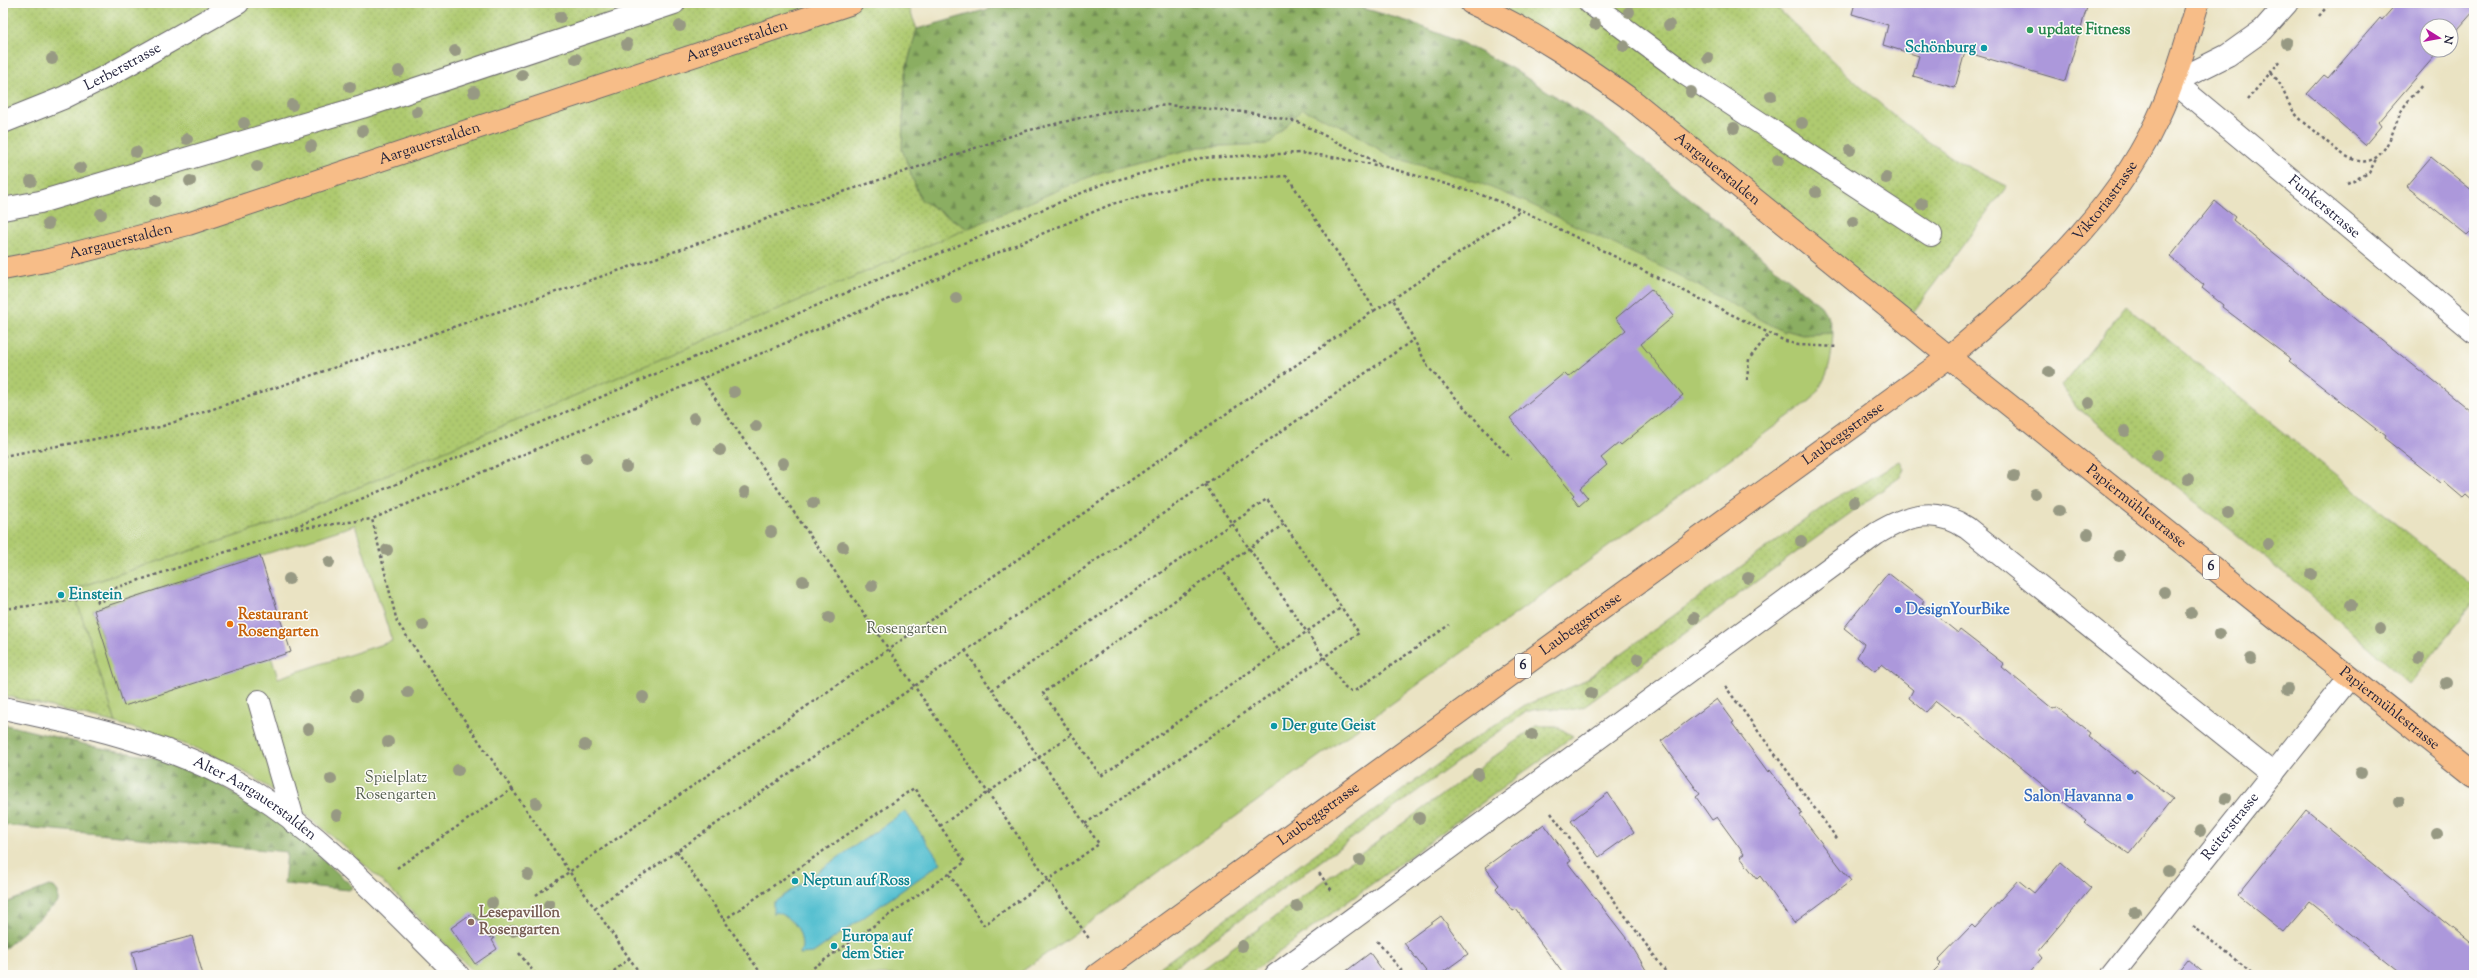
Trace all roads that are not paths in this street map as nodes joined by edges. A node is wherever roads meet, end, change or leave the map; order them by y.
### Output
1 (238, 3) edge
2 (674, 3) edge
3 (852, 3) edge
4 (1471, 3) edge
5 (1590, 3) edge
6 (2198, 3) edge
7 (2286, 3) edge
8 (2174, 82) junction
9 (3, 122) edge
10 (3, 209) edge
11 (1931, 235) dead end
12 (3, 269) edge
13 (2474, 332) edge
14 (1949, 357) junction
15 (2349, 678) junction
16 (259, 702) dead end
17 (3, 708) edge
18 (2273, 774) junction
19 (2474, 776) edge
20 (294, 822) junction
21 (458, 975) edge
22 (1097, 975) edge
23 (1276, 975) edge
24 (2112, 975) edge

1 - 9 street, Lerberstrasse
2 - 10 street
3 - 12 main road, Aargauerstalden
4 - 14 main road, Aargauerstalden
5 - 11 street
6 - 8 main road, Viktoriastrasse
7 - 8 street
8 - 13 street, Funkerstrasse
8 - 14 main road, Viktoriastrasse
14 - 15 main road, Papiermühlestrasse / 6
14 - 22 main road, Laubeggstrasse / 6
15 - 18 street, Reiterstrasse
15 - 19 main road, Papiermühlestrasse / 6
16 - 20 street
17 - 20 street, Alter Aargauerstalden
18 - 23 street
18 - 24 street, Reiterstrasse
20 - 21 street, Alter Aargauerstalden

